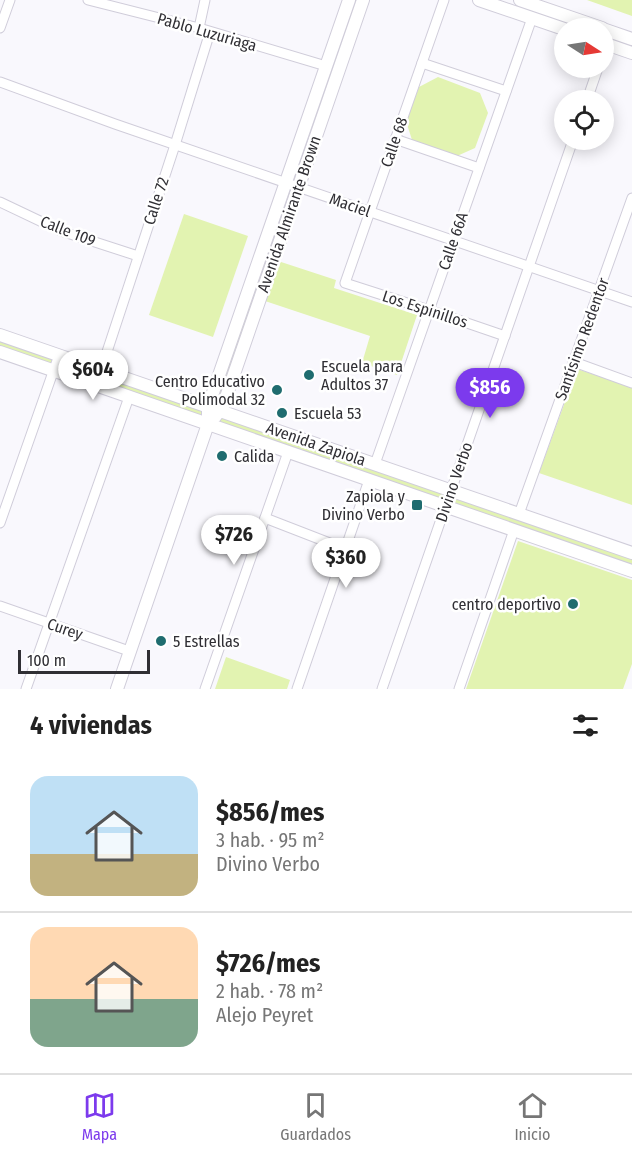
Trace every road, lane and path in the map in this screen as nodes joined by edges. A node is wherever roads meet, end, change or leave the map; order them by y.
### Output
1 (10, 0) edge
2 (88, 0) edge
3 (205, 0) edge
4 (349, 0) edge
5 (363, 0) edge
6 (444, 0) edge
7 (479, 0) edge
8 (520, 0) edge
9 (532, 18) junction
10 (571, 18) edge
11 (554, 26) edge
12 (0, 28) edge
13 (199, 28) junction
14 (210, 32) junction
15 (614, 33) edge
16 (632, 39) edge
17 (614, 49) edge
18 (632, 53) edge
19 (422, 63) junction
20 (326, 66) junction
21 (0, 82) edge
22 (506, 91) junction
23 (395, 139) junction
24 (175, 145) junction
25 (570, 150) edge
26 (479, 168) junction
27 (285, 183) junction
28 (298, 187) junction
29 (632, 198) edge
30 (0, 202) edge
31 (370, 212) junction
32 (629, 218) edge
33 (453, 241) junction
34 (138, 256) junction
35 (529, 267) junction
36 (345, 283) joint
37 (598, 291) junction
38 (632, 302) edge
39 (429, 310) junction
40 (0, 335) edge
41 (505, 336) junction
42 (0, 352) edge
43 (59, 355) junction
44 (574, 362) junction
45 (101, 370) junction
46 (54, 371) junction
47 (632, 383) edge
48 (129, 397) junction
49 (208, 407) junction
50 (221, 411) junction
51 (208, 424) junction
52 (288, 452) junction
53 (375, 464) junction
54 (369, 480) junction
55 (451, 491) junction
56 (446, 506) junction
57 (519, 514) junction
58 (265, 518) junction
59 (0, 523) edge
60 (514, 530) junction
61 (345, 549) junction
62 (632, 553) edge
63 (632, 571) edge
64 (0, 606) edge
65 (49, 624) junction
66 (129, 651) junction
67 (26, 689) edge
68 (117, 689) edge
69 (205, 689) edge
70 (297, 689) edge
71 (382, 689) edge
72 (459, 689) edge

1 - 12 street
2 - 13 street, Pablo Luzuriaga
3 - 13 street
4 - 20 main road, Avenida Almirante Brown
5 - 28 main road, Avenida Almirante Brown
6 - 19 street, Calle 68
7 - 9 main road
8 - 10 main road
9 - 11 main road
9 - 22 street, Calle 66A
13 - 14 street, Pablo Luzuriaga
14 - 20 street, Pablo Luzuriaga
14 - 24 street, Calle 72
15 - 16 main road
17 - 18 main road
19 - 22 street
19 - 23 street, Calle 68
20 - 27 main road, Avenida Almirante Brown
21 - 24 street, Maciel
22 - 26 street, Calle 66A
23 - 26 street
23 - 31 street, Calle 68
24 - 27 street, Maciel
24 - 34 street, Calle 72
25 - 35 street, Divino Verbo
26 - 33 street, Calle 66A
27 - 28 street, Maciel
27 - 49 main road, Avenida Almirante Brown
28 - 31 street, Maciel
28 - 50 main road, Avenida Almirante Brown
29 - 32 street, Santísimo Redentor
30 - 34 street, Calle 109
31 - 33 street, Maciel
31 - 36 street, Calle 68
32 - 37 street, Santísimo Redentor
33 - 35 street, Maciel
33 - 39 street, Calle 66A
34 - 45 street, Calle 72
35 - 37 street, Maciel
35 - 41 street, Divino Verbo
36 - 39 street, Los Espinillos
37 - 38 street, Maciel
37 - 44 street, Santísimo Redentor
39 - 41 street, Los Espinillos
39 - 53 street, Calle 66A
40 - 43 main road, Avenida Zapiola
41 - 55 street, Divino Verbo
42 - 46 main road, Avenida Zapiola
43 - 45 main road, Avenida Zapiola
43 - 46 street
44 - 47 street
44 - 57 street, Santísimo Redentor
45 - 49 main road, Avenida Zapiola
46 - 48 main road, Avenida Zapiola
46 - 59 street
48 - 51 main road, Avenida Zapiola
48 - 65 street
49 - 50 main road, Avenida Zapiola
49 - 51 main road, Avenida Almirante Brown
50 - 51 main road, Avenida Almirante Brown
50 - 53 main road, Avenida Zapiola
51 - 52 main road, Avenida Zapiola
51 - 66 main road, Avenida Almirante Brown
52 - 54 main road, Avenida Zapiola
52 - 58 street
53 - 55 main road, Avenida Zapiola
54 - 56 main road, Avenida Zapiola
54 - 61 street
55 - 56 street, Divino Verbo
55 - 57 main road, Avenida Zapiola
56 - 60 main road, Avenida Zapiola
56 - 71 street, Divino Verbo
57 - 62 main road, Avenida Zapiola
58 - 61 street
58 - 69 street
60 - 63 main road, Avenida Zapiola
60 - 72 street
61 - 70 street
64 - 65 street, Curey
65 - 66 street, Curey
65 - 67 street
66 - 68 main road, Avenida Almirante Brown

